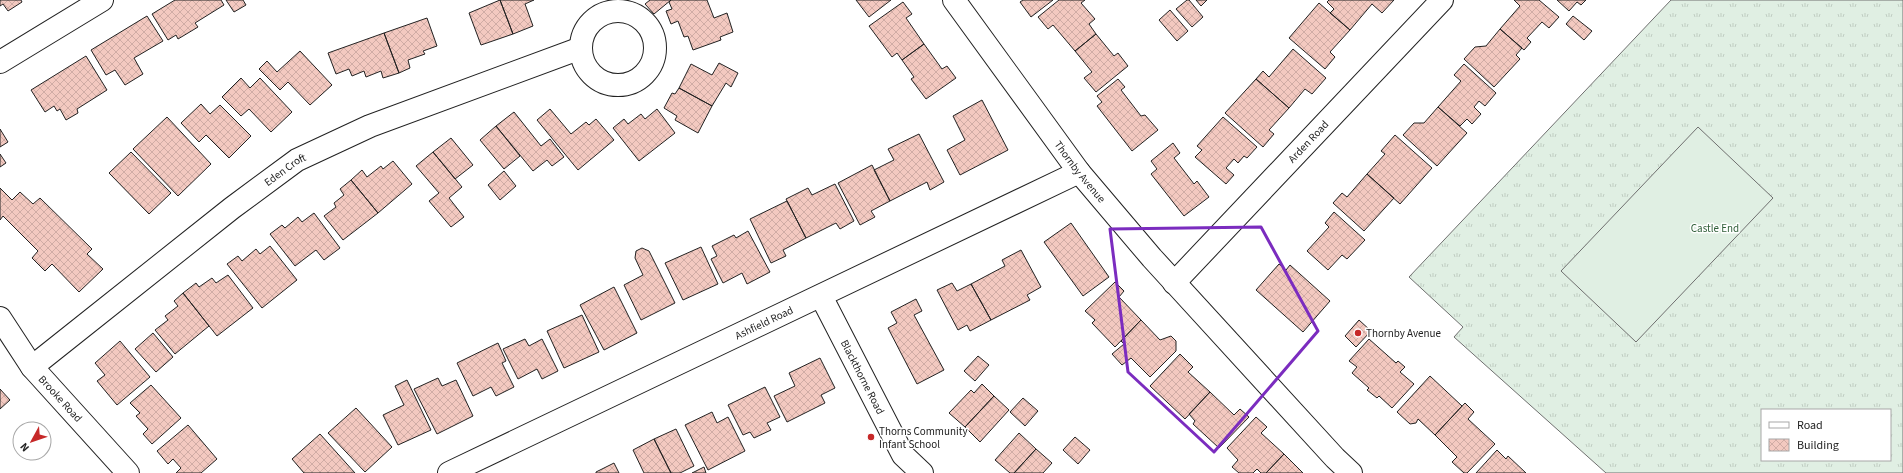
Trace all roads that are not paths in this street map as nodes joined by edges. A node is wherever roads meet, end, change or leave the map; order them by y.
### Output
1 (102, 0) edge
2 (954, 0) edge
3 (1442, 0) edge
4 (600, 6) edge
5 (581, 48) junction
6 (0, 62) edge
7 (1079, 172) junction
8 (1174, 283) junction
9 (821, 296) junction
10 (0, 318) edge
11 (32, 367) junction
12 (128, 473) edge
13 (449, 473) edge
14 (922, 473) edge
15 (1351, 473) edge

1 - 6 street
2 - 7 street, Thornby Avenue
3 - 8 street, Arden Road
4 - 5 street
4 - 5 street
5 - 11 street, Eden Croft
7 - 8 street, Thornby Avenue
7 - 9 street, Ashfield Road
8 - 15 street, Thornby Avenue
9 - 13 street, Ashfield Road
9 - 14 street, Blackthorne Road
10 - 11 street, Brooke Road
11 - 12 street, Brooke Road

